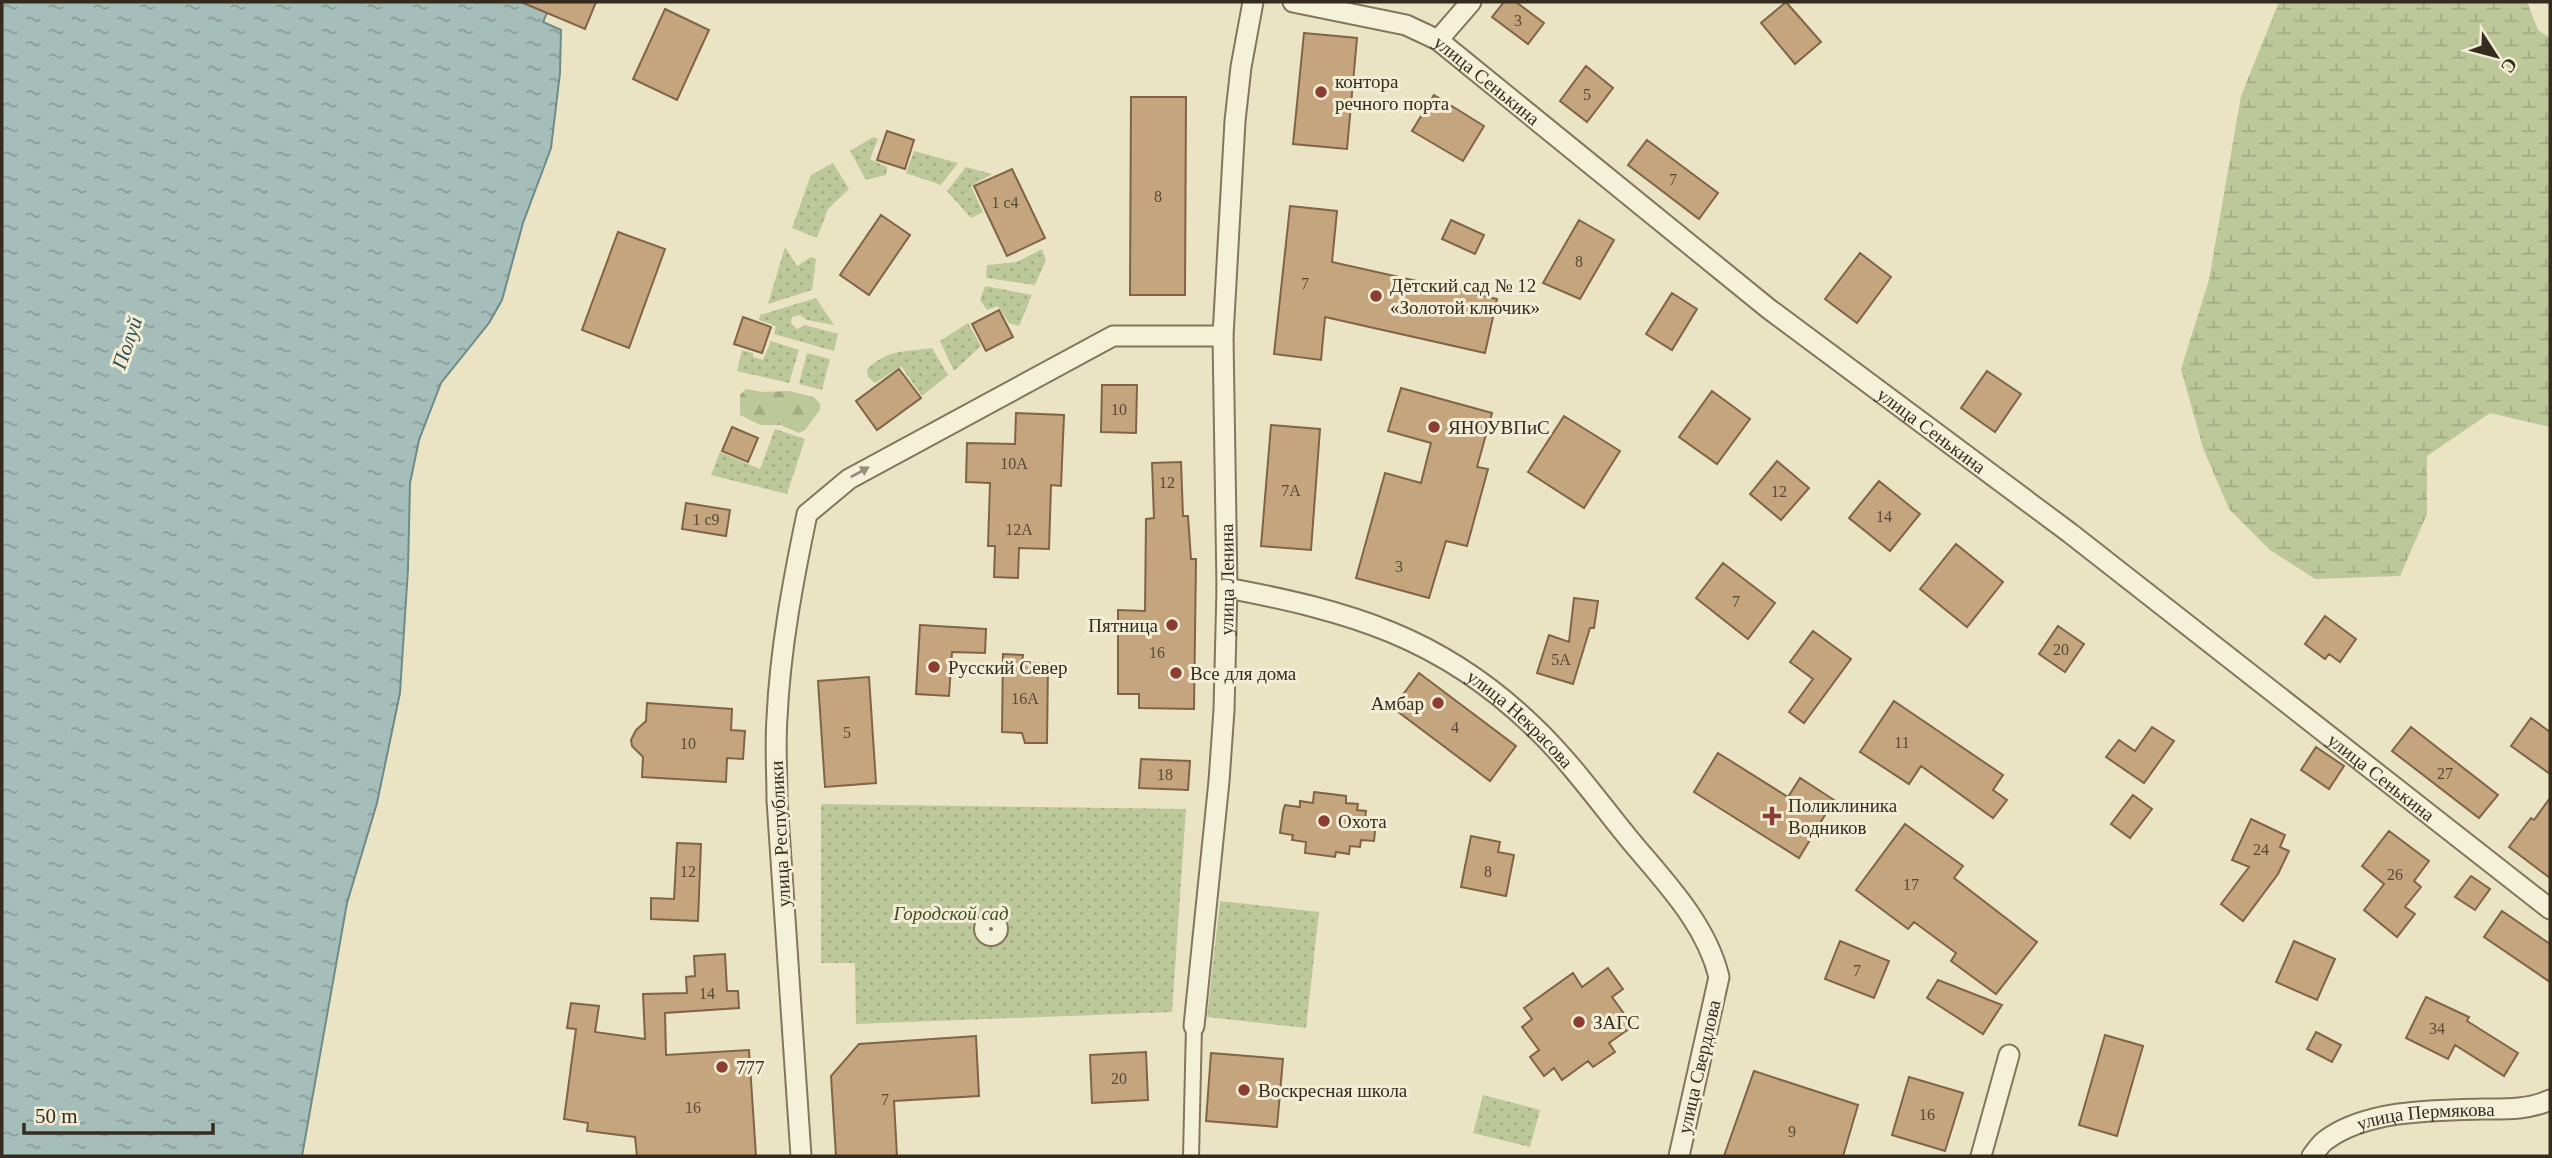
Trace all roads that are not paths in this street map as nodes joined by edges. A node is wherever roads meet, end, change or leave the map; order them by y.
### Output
1 (1253, 2) edge
2 (1293, 2) edge
3 (1471, 2) edge
4 (1438, 40) junction
5 (1223, 336) junction
6 (1227, 588) junction
7 (2550, 909) edge
8 (1719, 977) joint
9 (1194, 1026) joint
10 (2009, 1055) dead end
11 (2550, 1100) edge
12 (801, 1156) edge
13 (1191, 1156) edge
14 (1679, 1156) edge
15 (1981, 1156) edge
16 (2312, 1156) edge

1 - 5 street, улица Ленина
2 - 4 street, улица Сенькина
3 - 4 street
4 - 7 street, улица Сенькина
5 - 6 street, улица Ленина
12 -> 5 street, улица Республики
6 - 8 street, улица Некрасова
6 - 9 street, улица Ленина
8 - 14 street, улица Свердлова
9 - 13 street, улица Ленина
10 - 15 street
11 - 16 street, улица Пермякова

